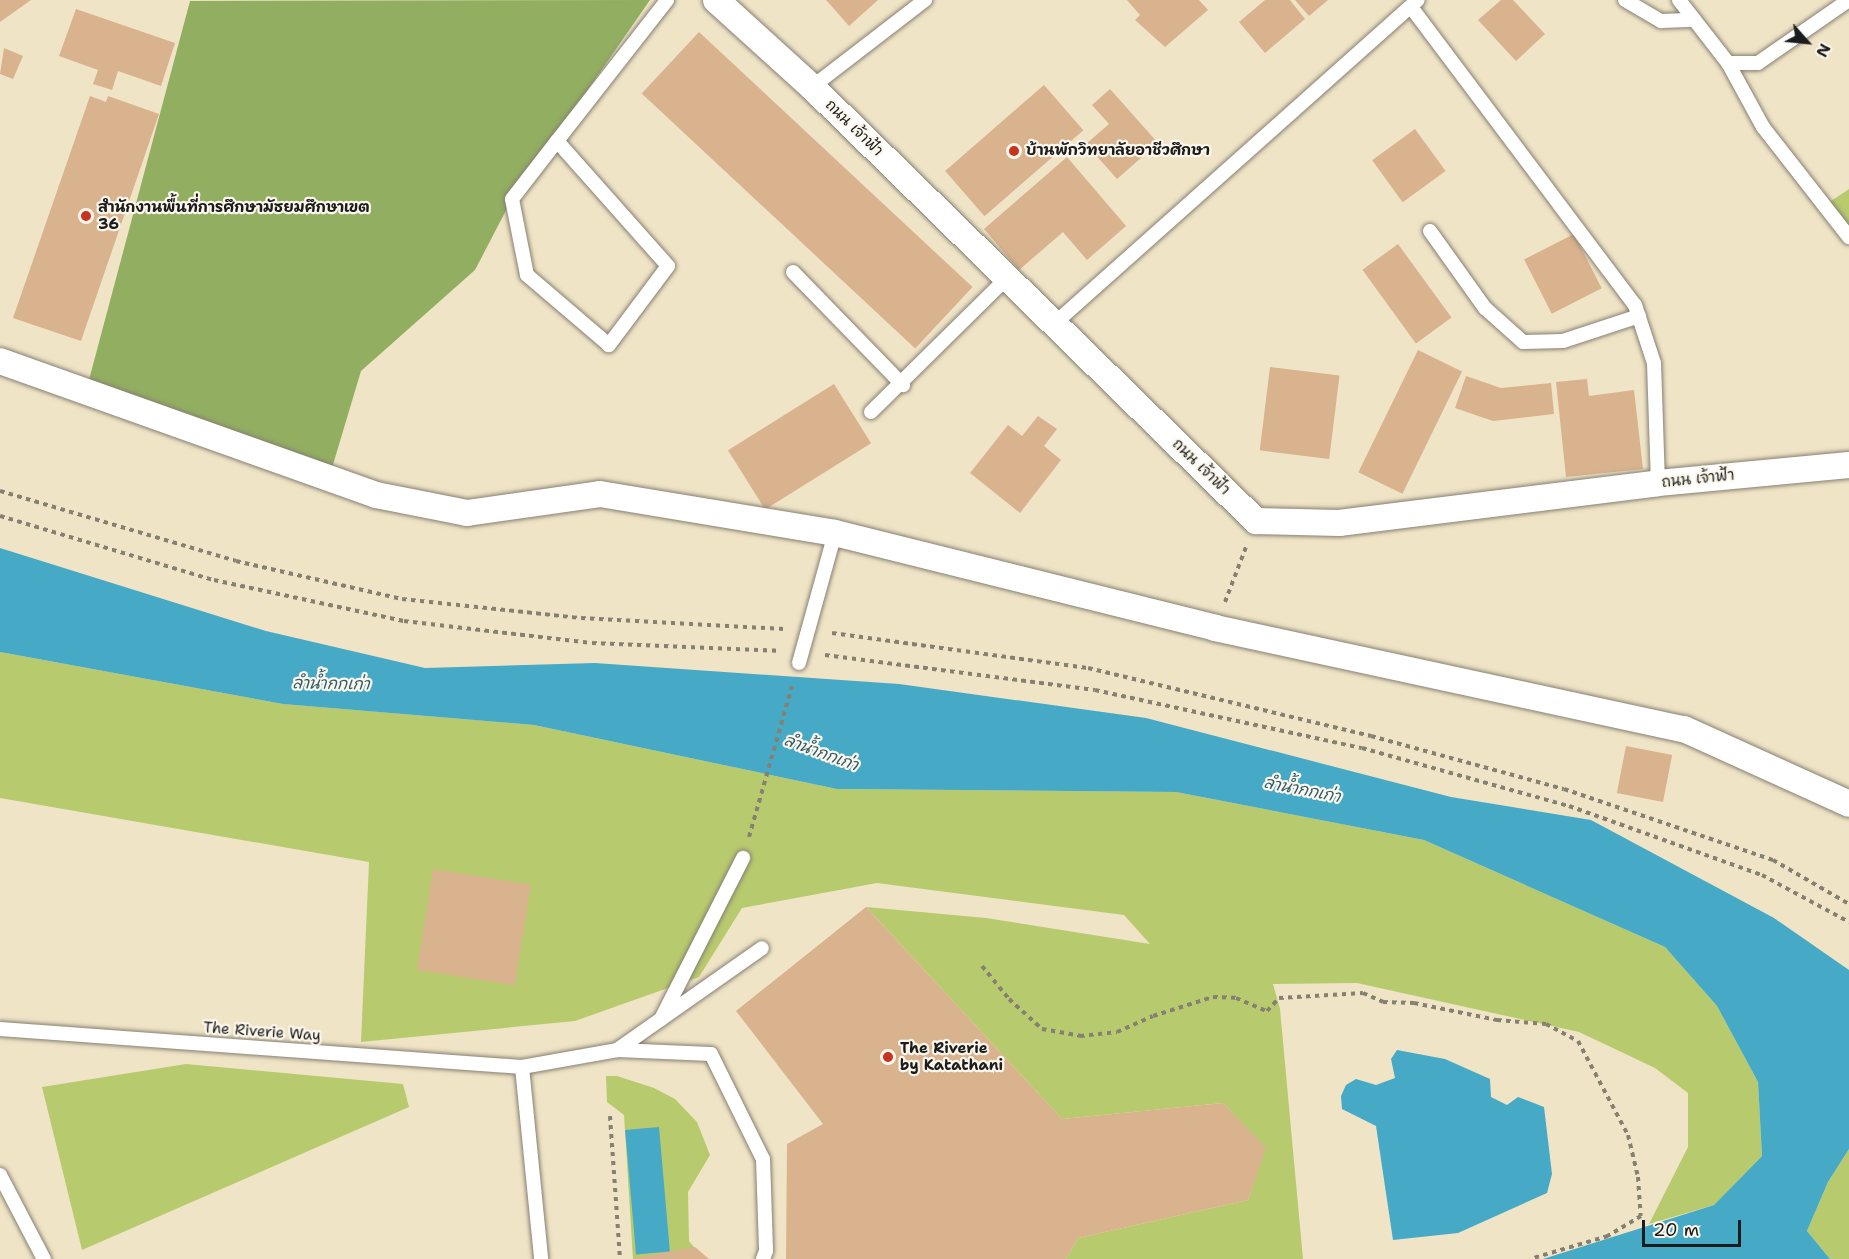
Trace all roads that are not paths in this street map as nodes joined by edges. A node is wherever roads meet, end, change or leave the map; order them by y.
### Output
1 (667, 0) edge
2 (716, 0) edge
3 (925, 0) edge
4 (1625, 0) edge
5 (1679, 0) edge
6 (1849, 0) edge
7 (1414, 4) edge
8 (1694, 20) junction
9 (1728, 63) junction
10 (812, 87) junction
11 (558, 141) junction
12 (1430, 231) dead end
13 (1849, 237) edge
14 (793, 272) dead end
15 (1007, 278) junction
16 (1639, 316) junction
17 (1054, 324) junction
18 (0, 361) edge
19 (903, 386) junction
20 (871, 412) dead end
21 (1849, 465) edge
22 (1658, 483) junction
23 (835, 533) junction
24 (800, 658) road end
25 (1849, 804) edge
26 (743, 858) road end
27 (762, 948) dead end
28 (661, 1019) junction
29 (0, 1029) edge
30 (617, 1050) junction
31 (522, 1067) junction
32 (0, 1175) edge
33 (44, 1259) edge
34 (541, 1259) edge
35 (763, 1259) edge

1 - 11 lane
2 - 10 street, ถนน เจ้าฟ้า
3 - 10 lane
4 - 8 lane
5 - 8 lane
6 - 9 lane
7 - 16 lane
7 - 17 lane
8 - 9 lane
9 - 13 lane
10 - 15 street, ถนน เจ้าฟ้า
11 - 11 lane
12 - 16 lane
14 - 19 lane
15 - 17 street, ถนน เจ้าฟ้า
15 - 19 lane
16 - 22 lane
17 - 22 street, ถนน เจ้าฟ้า
18 - 23 street
19 - 20 lane
21 - 22 street, ถนน เจ้าฟ้า
23 - 24 lane
23 - 25 street
26 - 28 lane
27 - 28 lane
28 - 30 lane
29 - 31 lane, The Riverie Way
30 - 31 lane, The Riverie Way
30 - 35 lane, The Riverie Way
31 - 34 lane
32 - 33 lane

